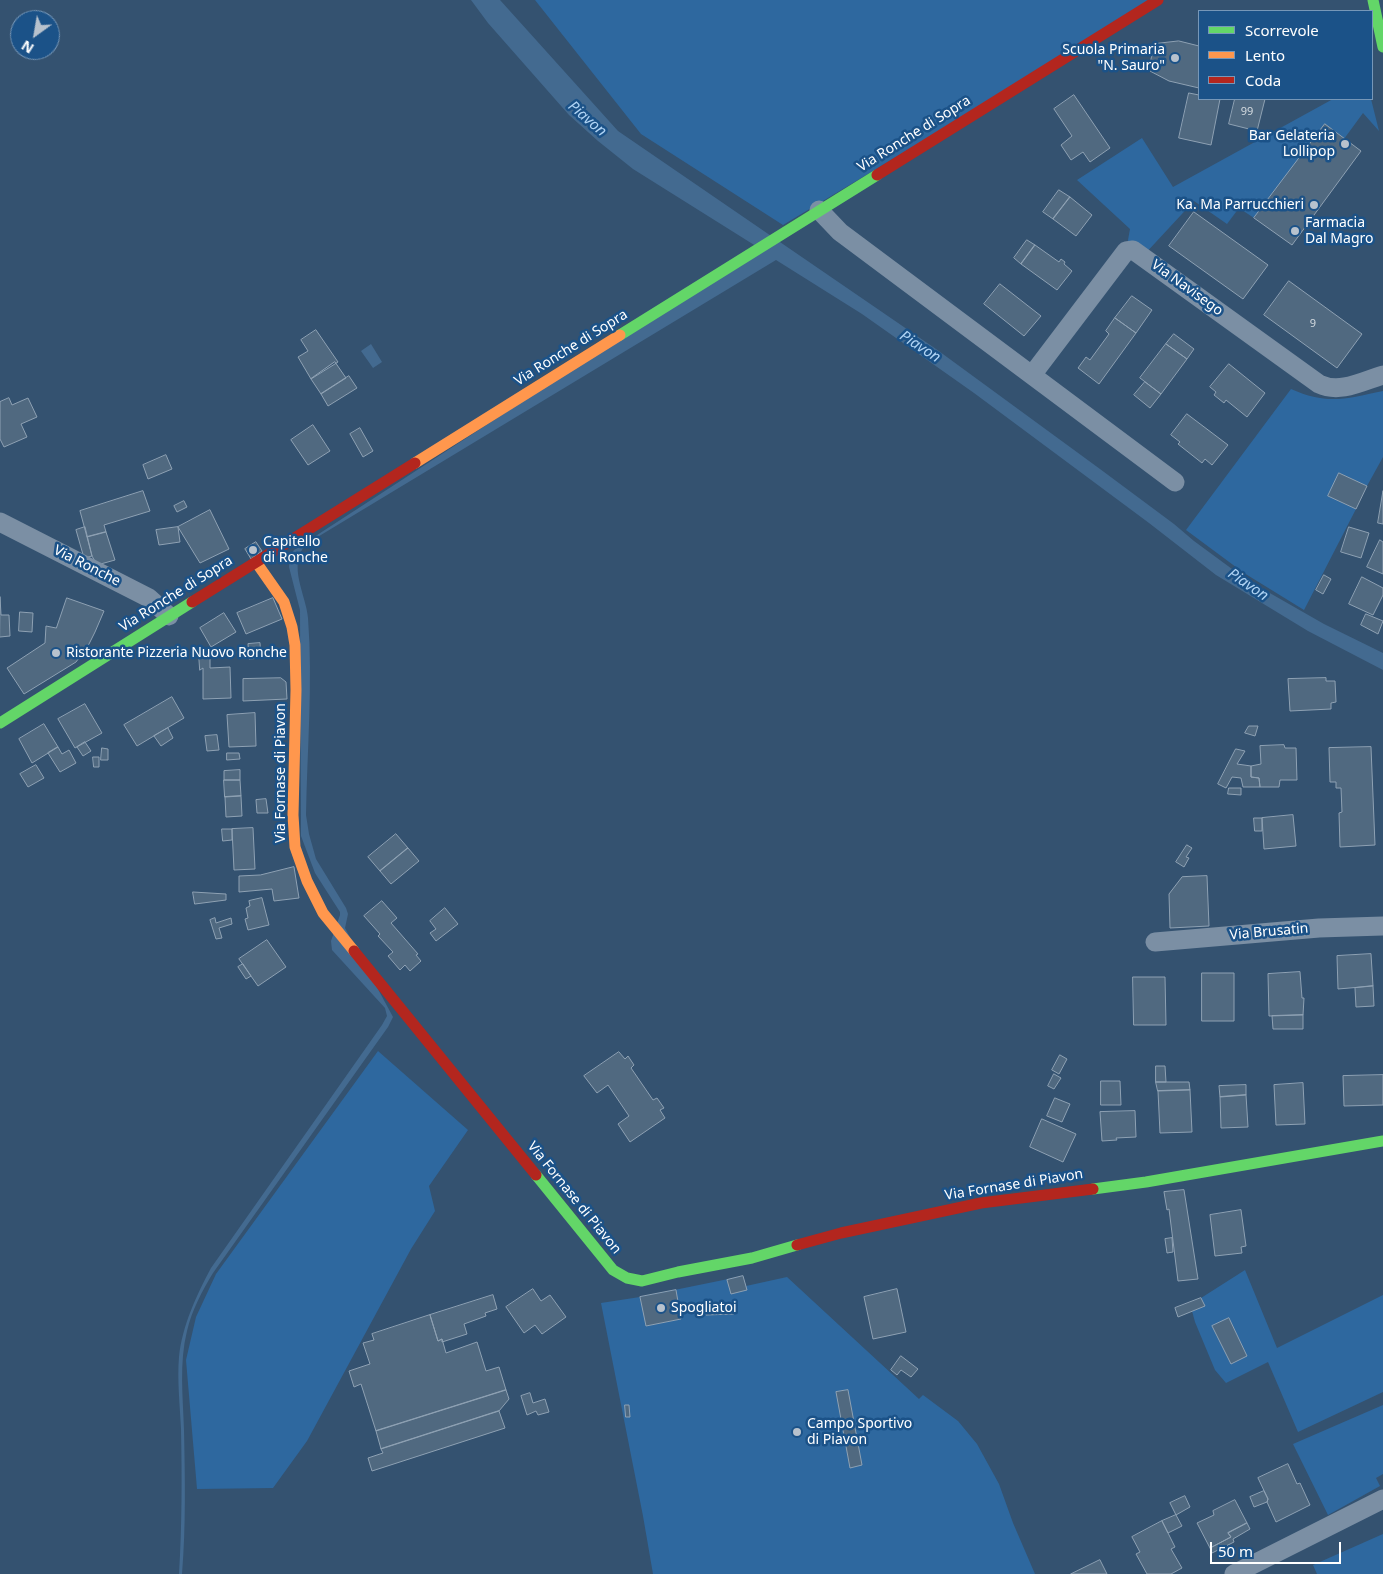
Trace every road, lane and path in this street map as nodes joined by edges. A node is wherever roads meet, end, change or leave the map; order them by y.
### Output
1 (1158, 0) edge
2 (1372, 0) edge
3 (1383, 47) edge
4 (819, 210) junction
5 (1383, 374) edge
6 (1032, 375) junction
7 (1175, 482) dead end
8 (0, 522) edge
9 (256, 562) junction
10 (169, 616) junction
11 (0, 723) edge
12 (1383, 926) edge
13 (1155, 942) dead end
14 (1383, 1141) edge
15 (1383, 1498) edge
16 (1234, 1574) edge

1 - 4 street, Via Ronche di Sopra
2 - 3 street
4 - 6 street
4 - 9 street, Via Ronche di Sopra
5 - 6 street, Via Navisego
6 - 7 street
8 - 10 street, Via Ronche
9 - 10 street, Via Ronche di Sopra
9 - 14 street, Via Fornase di Piavon
10 - 11 street, Via Ronche di Sopra
12 - 13 street, Via Brusatin
15 - 16 street

